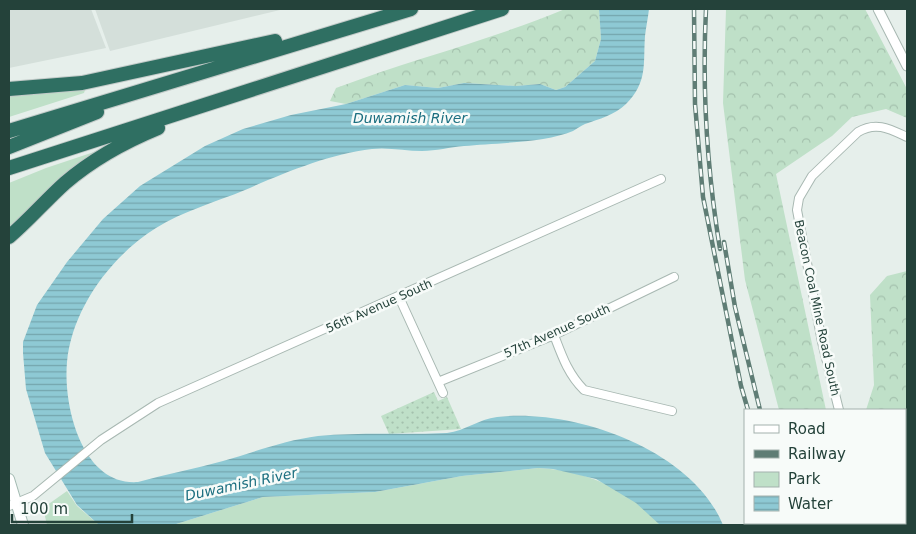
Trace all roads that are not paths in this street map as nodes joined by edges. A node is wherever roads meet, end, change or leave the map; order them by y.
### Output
1 (411, 9) edge
2 (502, 9) edge
3 (878, 9) edge
4 (376, 19) junction
5 (907, 66) edge
6 (323, 68) junction
7 (195, 74) junction
8 (9, 89) edge
9 (9, 131) edge
10 (907, 137) edge
11 (9, 147) edge
12 (9, 168) edge
13 (661, 179) dead end
14 (9, 237) edge
15 (674, 277) dead end
16 (399, 297) junction
17 (554, 335) junction
18 (438, 382) junction
19 (443, 393) dead end
20 (839, 409) edge
21 (672, 411) dead end
22 (9, 479) edge
23 (12, 505) edge
24 (23, 525) edge

1 - 4 highway
2 - 6 highway
3 - 5 street
4 - 7 highway
4 - 8 highway
6 - 12 highway
6 - 14 highway
7 - 9 highway
7 - 11 highway
10 - 20 street, Beacon Coal Mine Road South
13 - 16 street, 56th Avenue South
15 - 17 street, 57th Avenue South
16 - 18 street
16 - 23 street, 56th Avenue South
17 - 18 street, 57th Avenue South
17 - 21 street
18 - 19 street
22 - 23 main road
23 - 24 main road

